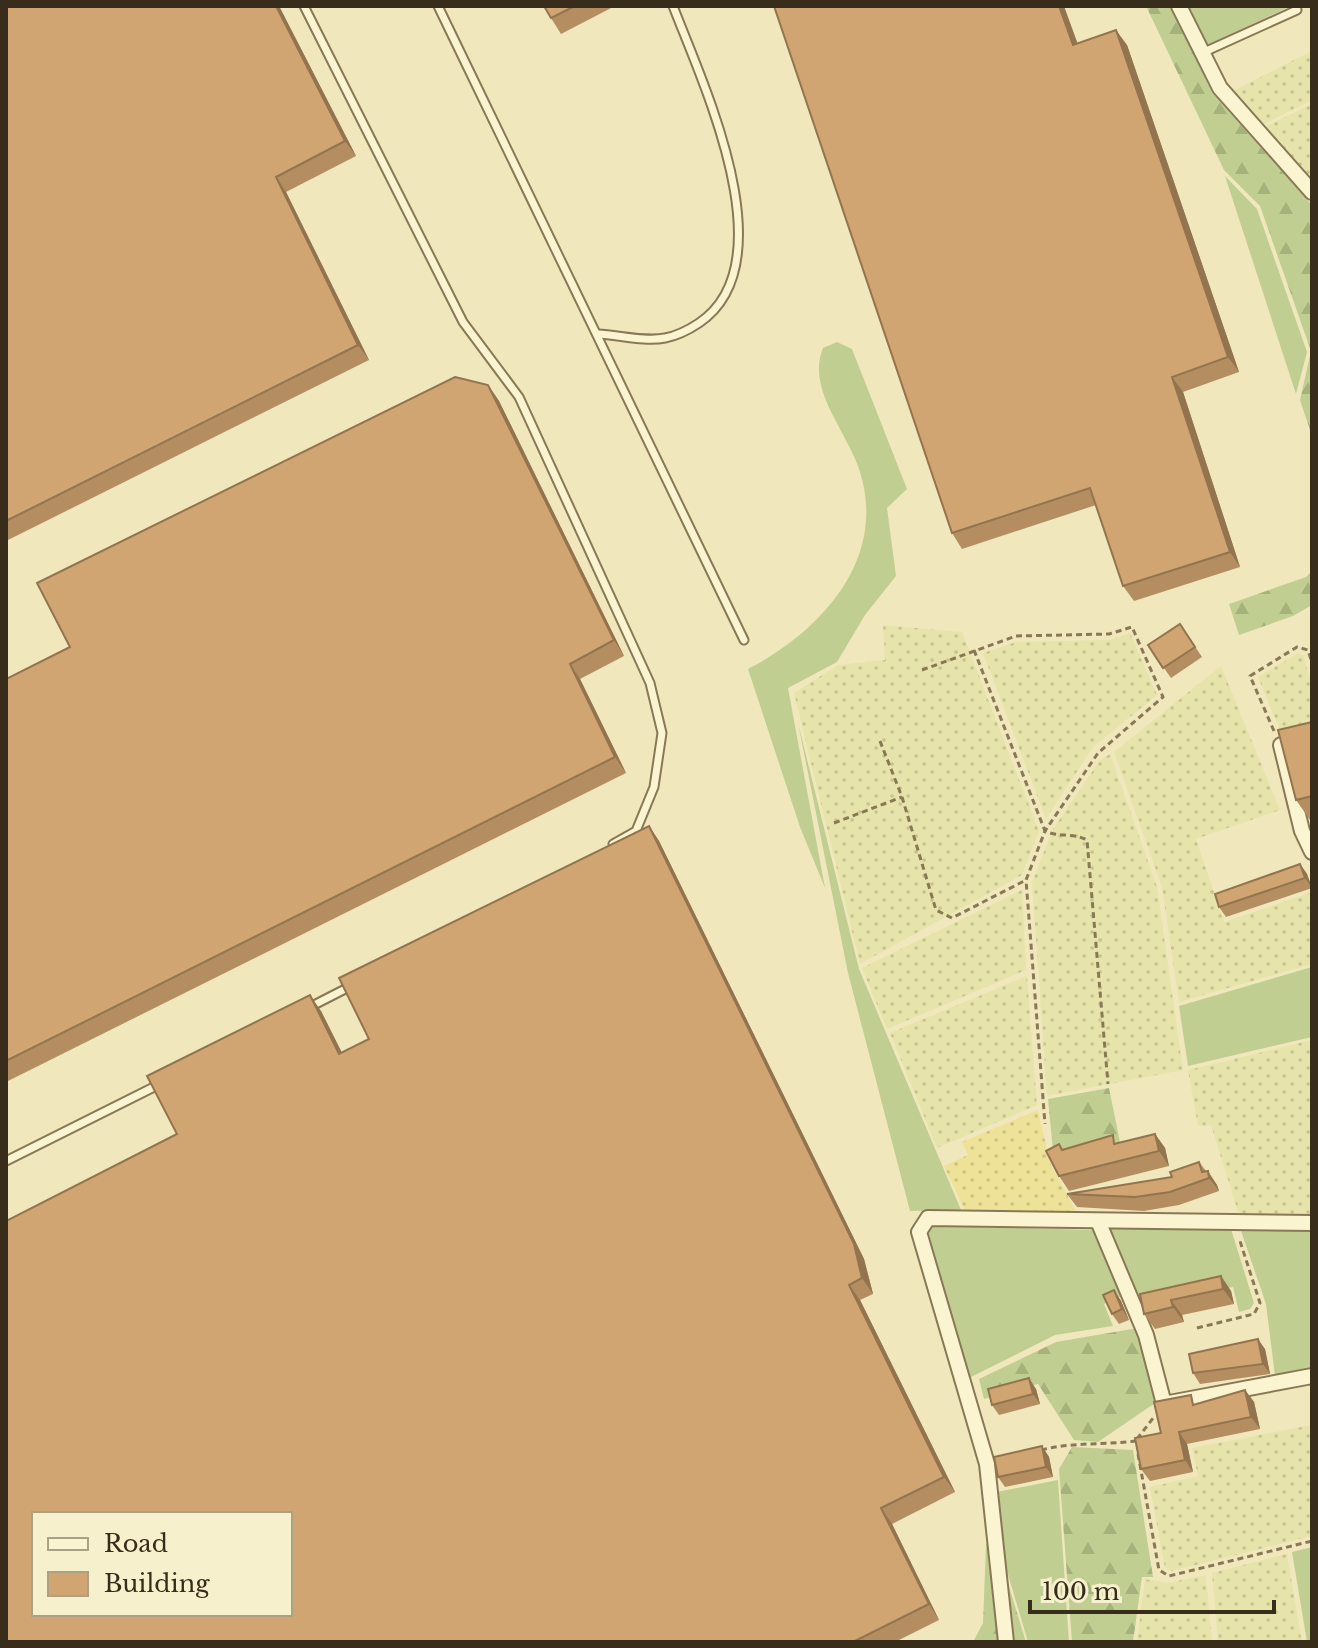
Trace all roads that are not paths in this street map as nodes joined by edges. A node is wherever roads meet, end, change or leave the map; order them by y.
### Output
1 (304, 6) edge
2 (438, 6) edge
3 (673, 6) edge
4 (1179, 6) edge
5 (1297, 10) dead end
6 (1202, 53) junction
7 (1312, 192) edge
8 (598, 334) junction
9 (744, 640) dead end
10 (1281, 745) edge
11 (609, 846) edge
12 (1312, 852) edge
13 (365, 979) edge
14 (294, 1015) edge
15 (167, 1080) edge
16 (6, 1161) edge
17 (1098, 1221) junction
18 (1312, 1223) edge
19 (1312, 1376) edge
20 (1006, 1642) edge

1 - 11 lane
2 - 8 lane
3 - 8 lane
4 - 6 street
5 - 6 lane
6 - 7 street
8 - 9 lane
10 - 12 street
13 - 14 lane
15 - 16 lane
17 - 18 street
17 - 19 street
17 - 20 street

